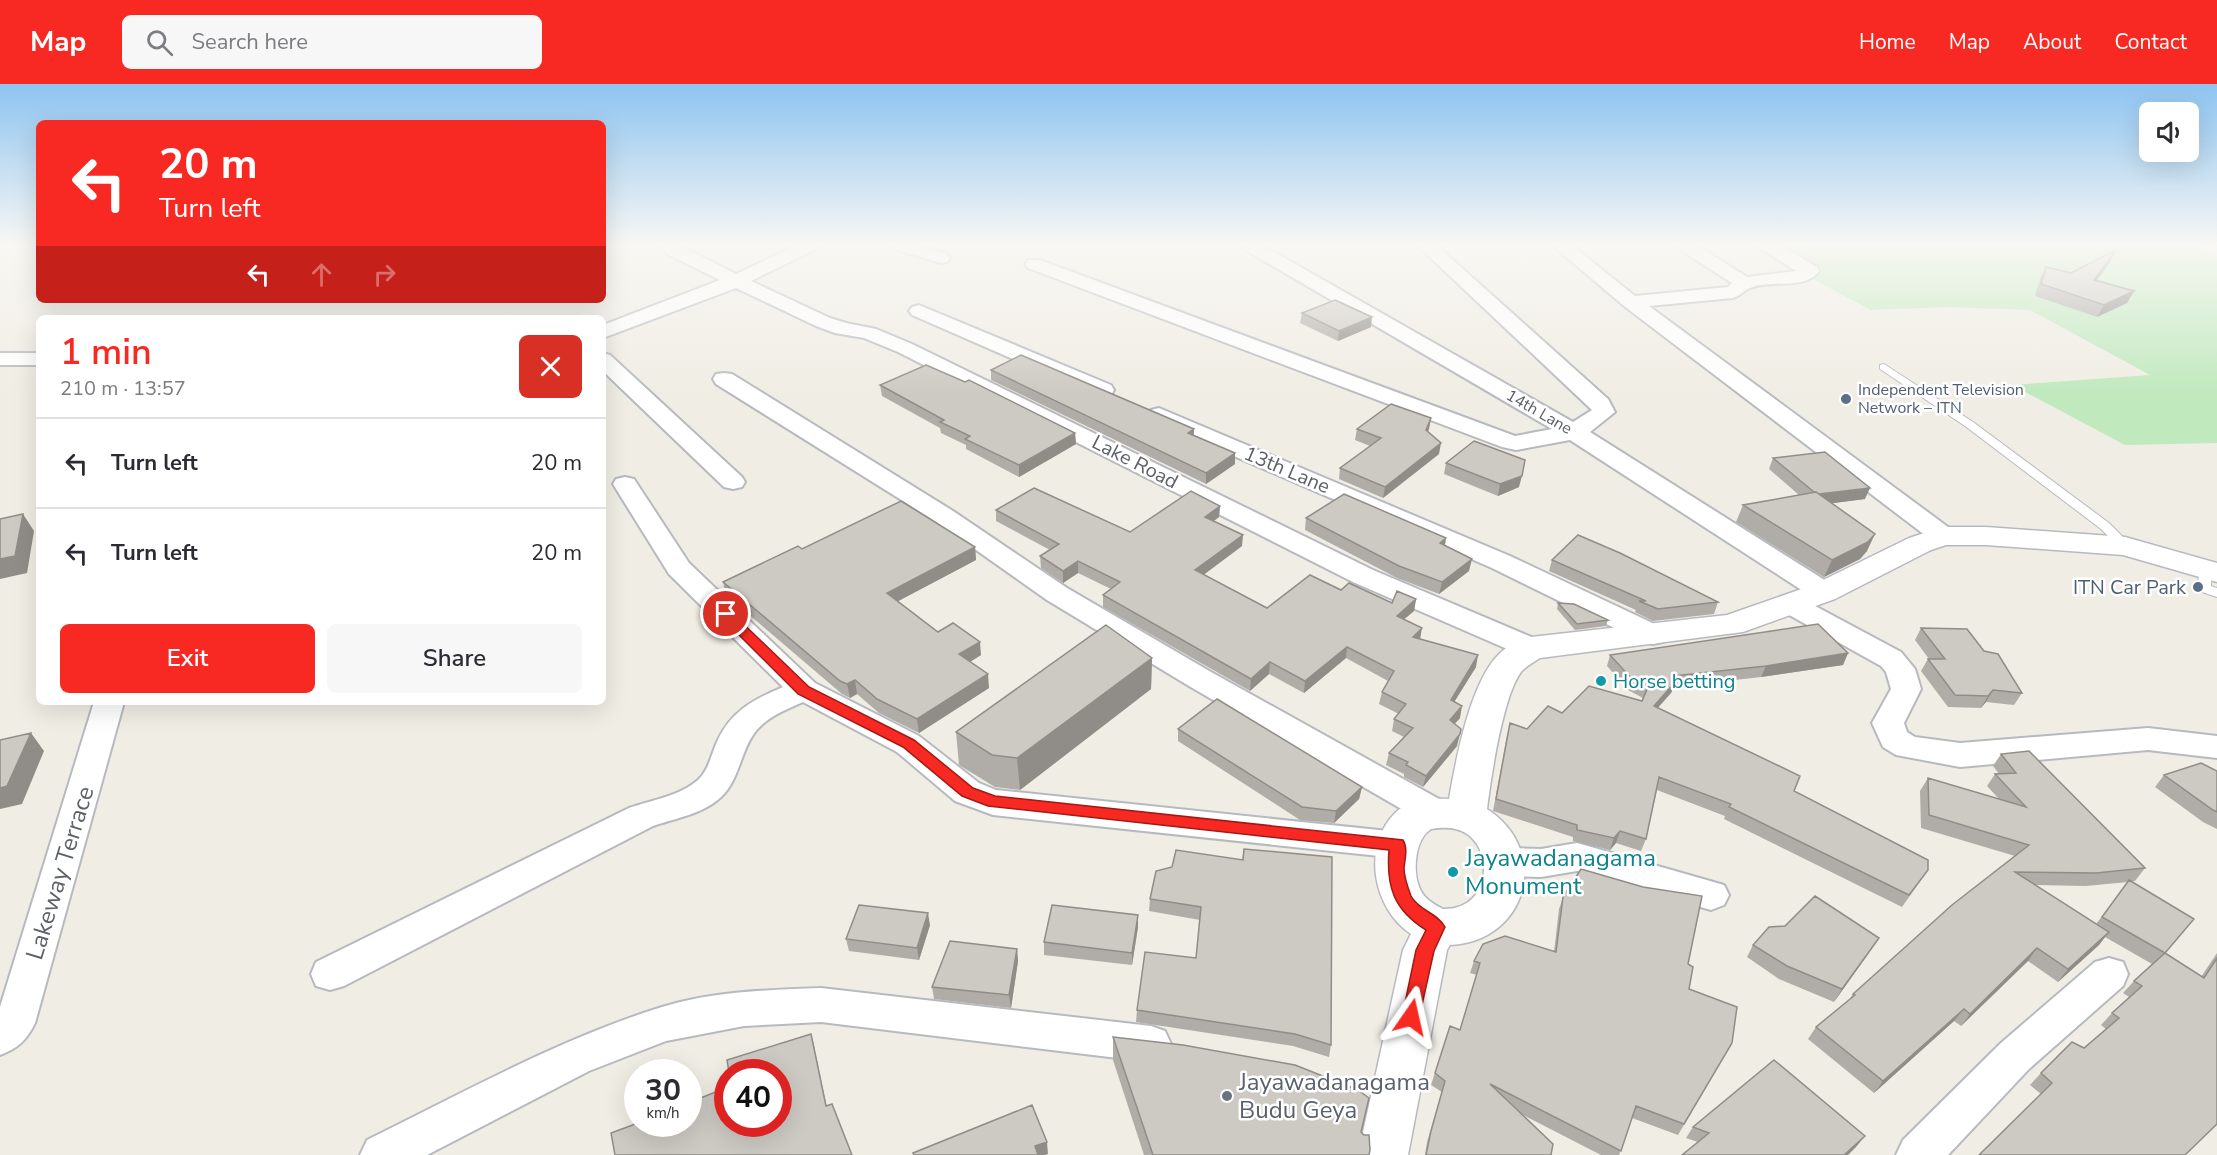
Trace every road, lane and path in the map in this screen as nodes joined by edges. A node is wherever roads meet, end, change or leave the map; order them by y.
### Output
1 (702, 294) edge
2 (766, 294) edge
3 (1114, 294) edge
4 (1335, 294) edge
5 (1480, 294) edge
6 (1621, 294) edge
7 (1713, 294) edge
8 (1631, 302) junction
9 (919, 311) dead end
10 (606, 331) edge
11 (0, 359) edge
12 (36, 359) edge
13 (606, 362) edge
14 (1884, 367) dead end
15 (724, 379) dead end
16 (1574, 432) junction
17 (733, 482) dead end
18 (625, 484) dead end
19 (1943, 536) junction
20 (2125, 546) junction
21 (2213, 578) edge
22 (1824, 592) junction
23 (1792, 605) junction
24 (1653, 635) junction
25 (1531, 648) junction
26 (804, 690) junction
27 (108, 705) edge
28 (2217, 747) edge
29 (1451, 814) junction
30 (1398, 844) junction
31 (1504, 861) junction
32 (1710, 896) dead end
33 (1437, 927) junction
34 (330, 974) dead end
35 (2109, 974) dead end
36 (0, 1037) edge
37 (1191, 1050) edge
38 (382, 1155) edge
39 (1383, 1155) edge
40 (1918, 1155) edge

1 - 10 street
2 - 25 street, Lake Road
3 - 16 street
4 - 16 street, 14th Lane
5 - 16 street
6 - 8 street
7 - 8 street
8 - 19 street
9 - 24 street, 13th Lane
11 - 12 street
13 - 17 street
14 - 20 lane
15 - 29 street
16 - 22 street, 14th Lane
18 - 26 street
19 - 20 street
19 - 22 street
20 - 21 street
22 - 23 street
23 - 24 street
23 - 28 street
24 - 25 street
25 - 29 street
26 - 30 street
26 - 34 street
27 - 36 street, Lakeway Terrace
29 - 30 street
29 - 31 street
30 - 33 street
31 - 32 street
31 - 33 street
33 - 39 street
35 - 40 street
37 - 38 street

